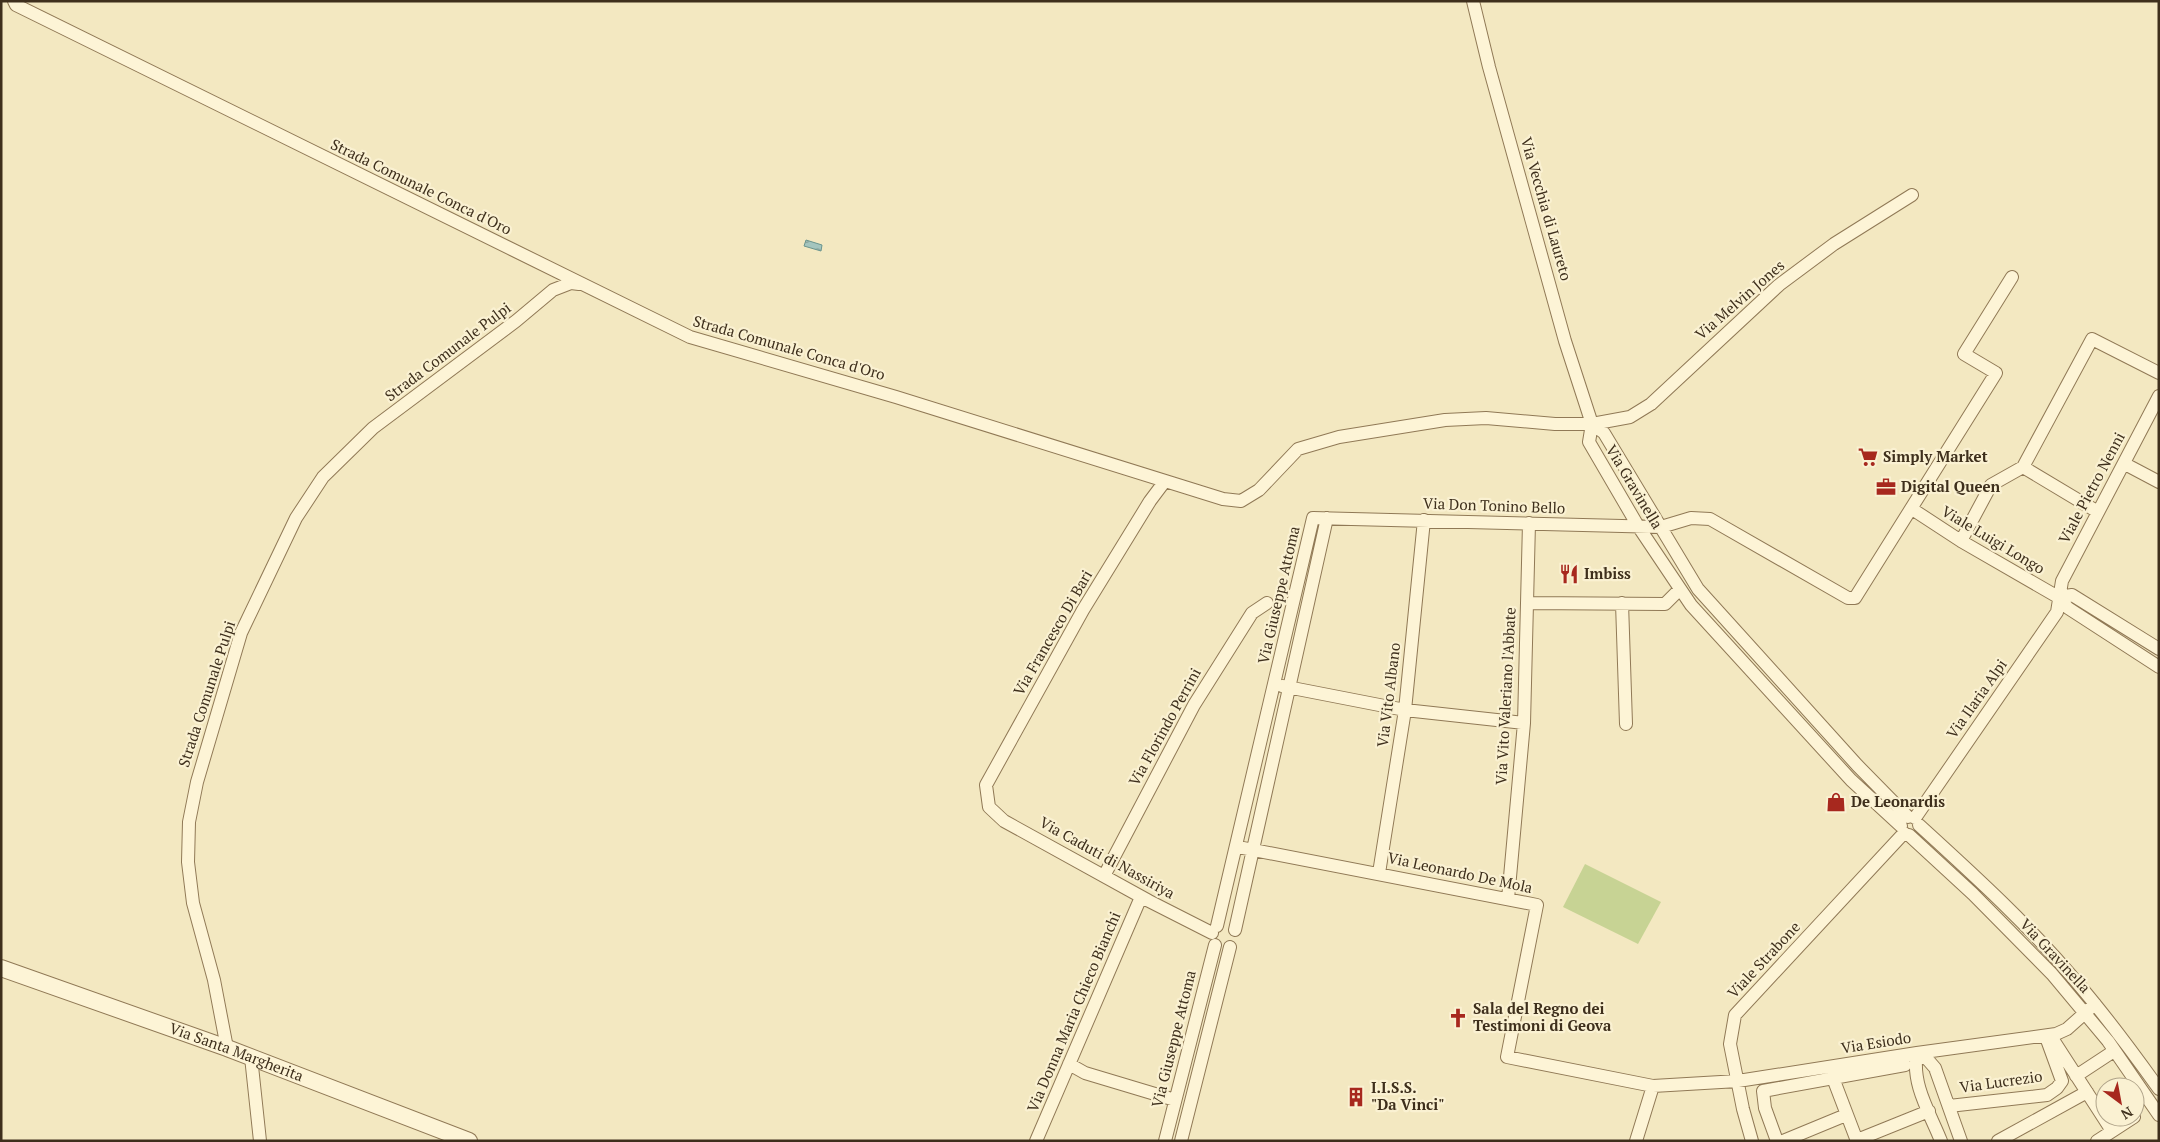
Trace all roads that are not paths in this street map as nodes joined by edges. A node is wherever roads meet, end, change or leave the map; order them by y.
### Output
1 (14, 1) edge
2 (1473, 1) edge
3 (1912, 195) dead end
4 (2012, 277) dead end
5 (580, 284) junction
6 (2159, 373) edge
7 (2159, 396) edge
8 (1592, 424) junction
9 (2125, 464) junction
10 (2023, 467) junction
11 (1165, 481) junction
12 (2159, 482) edge
13 (1912, 509) junction
14 (2098, 512) junction
15 (1327, 518) junction
16 (1424, 520) junction
17 (1528, 523) junction
18 (1638, 526) junction
19 (1661, 527) junction
20 (1962, 541) junction
21 (1679, 590) junction
22 (2058, 597) junction
23 (1267, 603) dead end
24 (1527, 603) junction
25 (1622, 603) junction
26 (2159, 650) edge
27 (2159, 667) edge
28 (1275, 685) junction
29 (1290, 688) junction
30 (1405, 710) junction
31 (1524, 723) junction
32 (1626, 724) dead end
33 (989, 807) joint
34 (1909, 825) junction
35 (1238, 846) junction
36 (1254, 851) junction
37 (1379, 873) junction
38 (1104, 876) junction
39 (1141, 897) junction
40 (1508, 899) junction
41 (1235, 930) junction
42 (1215, 934) junction
43 (1230, 947) junction
44 (1, 968) edge
45 (2095, 1004) junction
46 (2084, 1013) junction
47 (2047, 1035) junction
48 (227, 1048) junction
49 (2114, 1051) junction
50 (1917, 1053) junction
51 (251, 1057) junction
52 (1069, 1064) junction
53 (1905, 1065) dead end
54 (2076, 1076) junction
55 (1833, 1078) junction
56 (1738, 1081) junction
57 (1653, 1086) junction
58 (2058, 1088) junction
59 (2159, 1089) edge
60 (2087, 1092) junction
61 (1175, 1100) junction
62 (2065, 1104) junction
63 (1949, 1106) junction
64 (2156, 1107) edge
65 (1929, 1111) junction
66 (1846, 1115) junction
67 (2119, 1127) edge
68 (2112, 1131) junction
69 (1857, 1140) edge
70 (260, 1141) edge
71 (469, 1141) edge
72 (1036, 1141) edge
73 (1165, 1141) edge
74 (1181, 1141) edge
75 (1636, 1141) edge
76 (1752, 1141) edge
77 (1776, 1141) edge
78 (1783, 1141) edge
79 (1941, 1141) edge
80 (1961, 1141) edge
81 (1998, 1141) edge
82 (2097, 1141) edge

1 - 5 street, Strada Comunale Conca d'Oro
2 - 8 street, Via Vecchia di Laureto
3 - 8 street, Via Melvin Jones
4 - 13 street
5 - 11 street, Strada Comunale Conca d'Oro
5 - 48 street, Strada Comunale Pulpi
6 - 10 street
7 - 9 street, Viale Pietro Nenni
8 - 11 street, Strada Comunale Conca d'Oro
8 - 18 street, Via Gravinella
8 - 19 street, Via Gravinella
9 - 12 street
9 - 14 street, Viale Pietro Nenni
10 - 14 street
10 - 20 street
11 - 33 street, Via Francesco Di Bari
13 - 19 street, Via Don Tonino Bello
13 - 20 street, Viale Luigi Longo
14 - 22 street, Viale Pietro Nenni
15 - 16 street, Via Don Tonino Bello
15 - 28 street, Via Giuseppe Attoma
15 - 29 street, Via Giuseppe Attoma
16 - 17 street, Via Don Tonino Bello
16 - 30 street, Via Vito Albano
17 - 18 street, Via Don Tonino Bello
17 - 24 street, Via Vito Valeriano l'Abbate
18 - 19 street, Via Don Tonino Bello
18 - 21 street, Via Gravinella
19 - 34 street, Via Gravinella
20 - 22 street, Viale Luigi Longo
21 - 25 street
21 - 34 street, Via Gravinella
22 - 26 street, Viale Luigi Longo
22 - 27 street, Viale Luigi Longo
22 - 34 street, Via Ilaria Alpi
23 - 38 street, Via Florindo Perrini
24 - 25 street
24 - 31 street, Via Vito Valeriano l'Abbate
25 - 32 street
28 - 29 street, Via Giuseppe Attoma
28 - 35 street, Via Giuseppe Attoma
29 - 30 street
29 - 36 street, Via Giuseppe Attoma
30 - 31 street
30 - 37 street, Via Vito Albano
31 - 40 street, Via Vito Valeriano l'Abbate
33 - 38 street, Via Caduti di Nassiriya
34 - 45 street, Via Gravinella
34 - 46 street, Via Gravinella
34 - 56 street, Viale Strabone
35 - 36 street
35 - 42 street, Via Giuseppe Attoma
36 - 37 street, Via Leonardo De Mola
36 - 41 street, Via Giuseppe Attoma
37 - 40 street, Via Leonardo De Mola
38 - 39 street, Via Caduti di Nassiriya
39 - 42 street, Via Caduti di Nassiriya
39 - 52 street, Via Donna Maria Chieco Bianchi
40 - 57 street, Via Leonardo De Mola
41 - 42 street
41 - 43 street, Via Giuseppe Attoma
42 - 43 street
42 - 61 street, Via Giuseppe Attoma
43 - 74 street, Via Giuseppe Attoma
44 - 48 street, Via Santa Margherita
45 - 46 street, Via Esiodo
45 - 59 street, Via Gravinella
46 - 47 street, Via Esiodo
46 - 49 street, Via Gravinella
47 - 50 street, Via Esiodo
47 - 54 street
47 - 58 street
48 - 51 street, Via Santa Margherita
49 - 54 street
49 - 64 street, Via Gravinella
50 - 56 street, Via Esiodo
50 - 63 street
50 - 65 street
51 - 70 street
51 - 71 street, Via Santa Margherita
52 - 61 street
52 - 72 street, Via Donna Maria Chieco Bianchi
53 - 55 street, Via Esiodo
54 - 60 street
55 - 66 street
55 - 77 street, Via Esiodo
56 - 57 street, Via Esiodo
56 - 76 street, Viale Strabone
57 - 75 street
58 - 62 street
58 - 63 street, Via Lucrezio
60 - 62 street
60 - 68 street
61 - 73 street, Via Giuseppe Attoma
62 - 81 street
63 - 80 street
65 - 69 street
65 - 79 street
66 - 69 street
66 - 78 street
67 - 68 street
68 - 82 street

